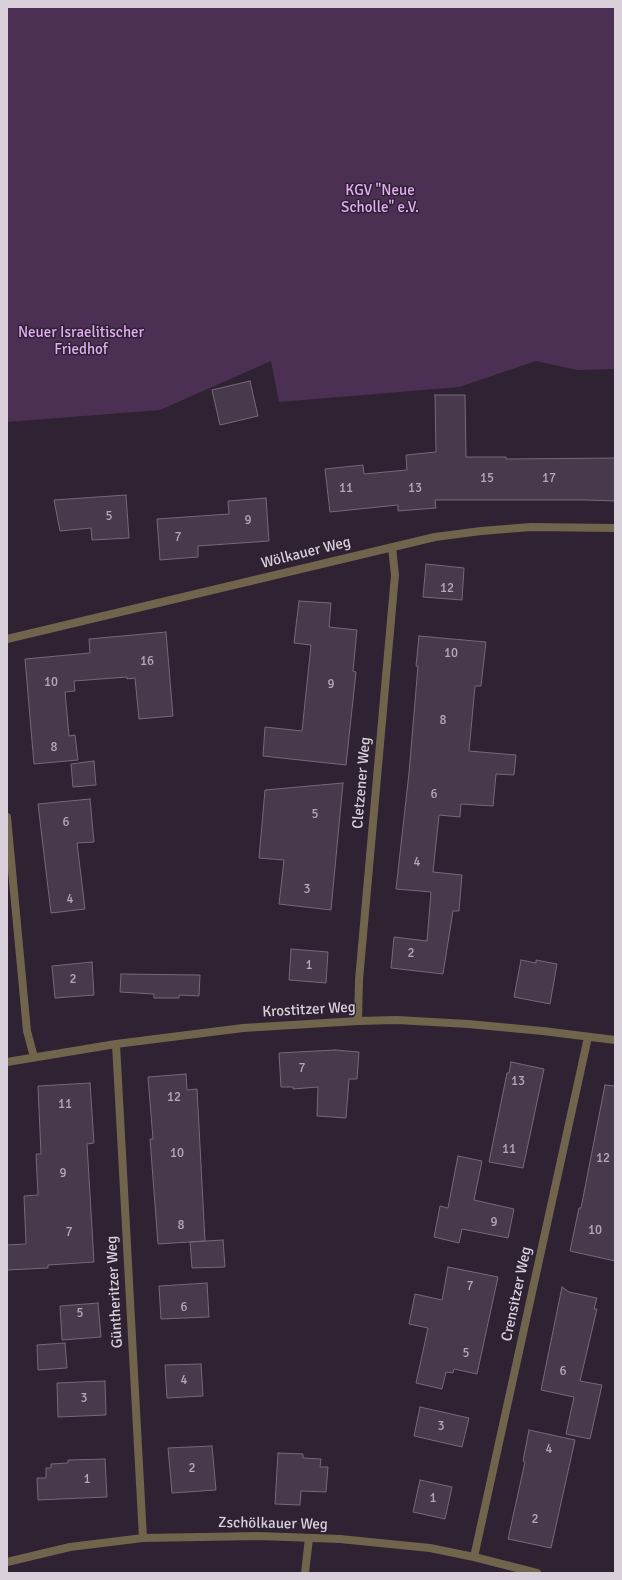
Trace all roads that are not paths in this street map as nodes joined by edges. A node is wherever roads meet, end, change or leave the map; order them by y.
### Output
1 (615, 528) edge
2 (392, 547) junction
3 (7, 639) edge
4 (7, 817) edge
5 (358, 1021) junction
6 (588, 1036) junction
7 (615, 1040) edge
8 (116, 1044) junction
9 (34, 1057) junction
10 (7, 1062) edge
11 (143, 1538) junction
12 (309, 1538) junction
13 (474, 1557) junction
14 (7, 1562) edge
15 (305, 1573) edge
16 (537, 1573) edge

1 - 2 street, Wölkauer Weg
2 - 3 street, Wölkauer Weg
2 - 5 street, Cletzener Weg
4 - 9 street
5 - 6 street, Krostitzer Weg
5 - 8 street, Krostitzer Weg
6 - 7 street, Krostitzer Weg
6 - 13 street, Crensitzer Weg
8 - 9 street, Krostitzer Weg
8 - 11 street, Güntheritzer Weg
9 - 10 street, Krostitzer Weg
11 - 12 street, Zschölkauer Weg
11 - 14 street, Zschölkauer Weg
12 - 13 street, Zschölkauer Weg
12 - 15 street
13 - 16 street, Zschölkauer Weg

